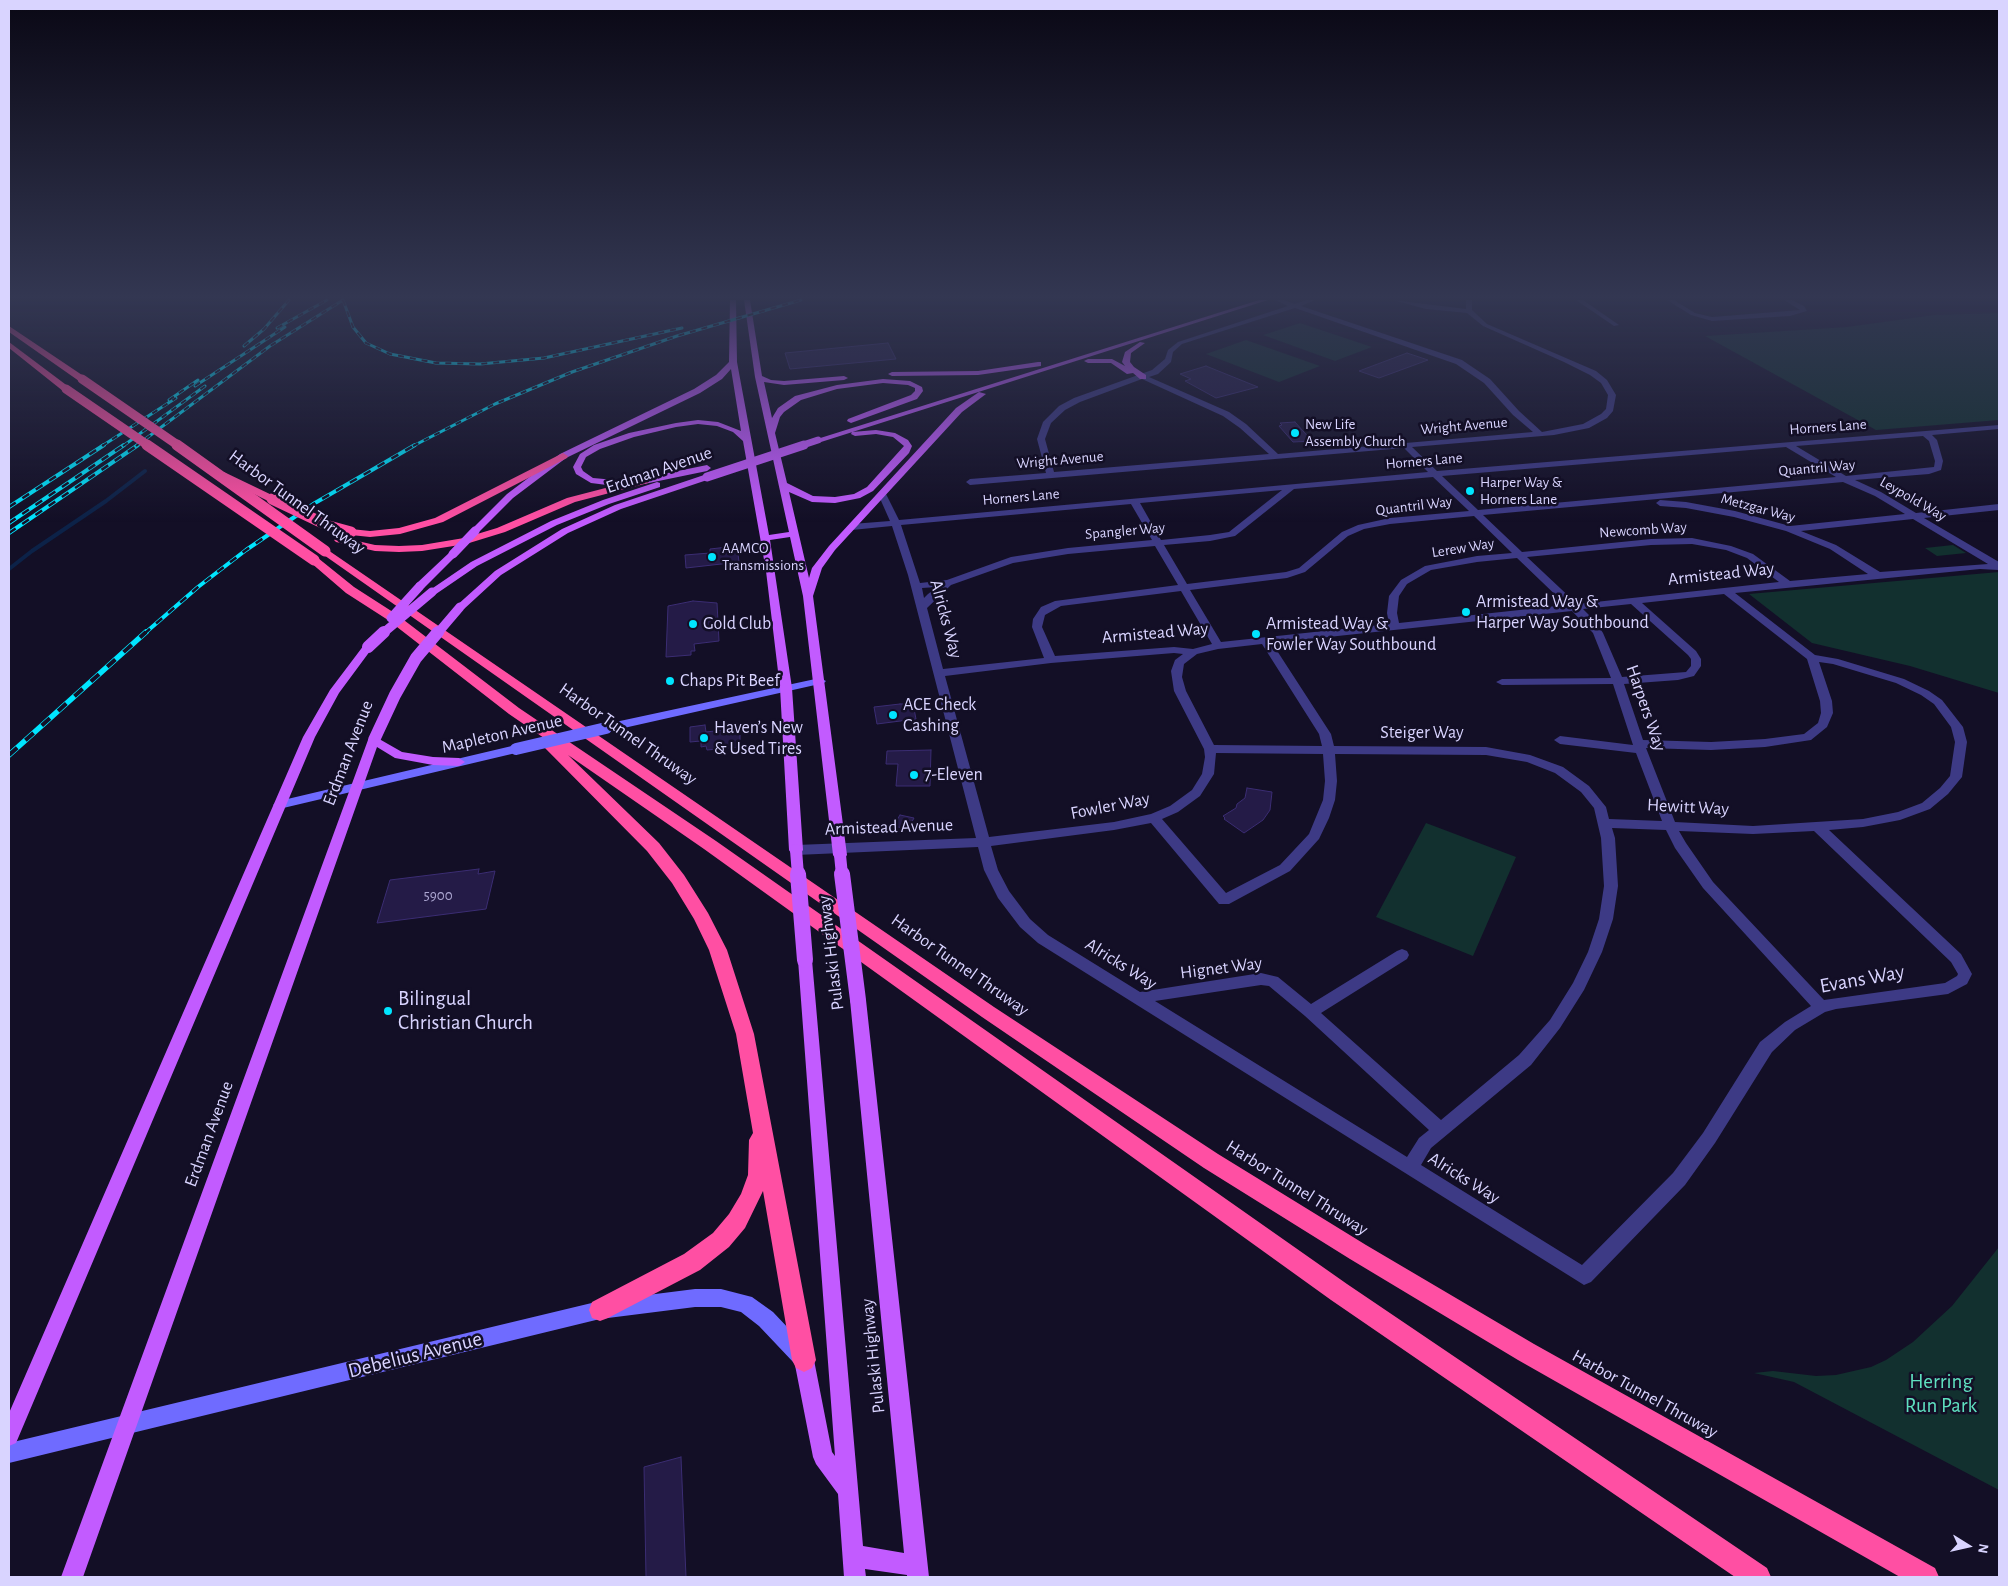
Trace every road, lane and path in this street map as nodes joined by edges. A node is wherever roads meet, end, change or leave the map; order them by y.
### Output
1 (47, 374) edge
2 (75, 374) edge
3 (722, 374) edge
4 (735, 374) edge
5 (759, 374) edge
6 (916, 374) edge
7 (1007, 374) edge
8 (1030, 374) edge
9 (1137, 374) edge
10 (1139, 374) edge
11 (1149, 374) edge
12 (1477, 374) edge
13 (1592, 374) edge
14 (759, 377) junction
15 (1019, 377) junction
16 (1143, 377) junction
17 (1999, 426) edge
18 (1924, 433) junction
19 (772, 434) junction
20 (1540, 434) junction
21 (818, 436) junction
22 (747, 440) junction
23 (1786, 444) junction
24 (1404, 445) junction
25 (563, 456) junction
26 (1276, 456) junction
27 (216, 472) junction
28 (707, 473) junction
29 (1434, 474) junction
30 (1052, 475) junction
31 (1844, 479) junction
32 (644, 481) junction
33 (970, 482) dead end
34 (784, 485) junction
35 (1293, 486) junction
36 (882, 494) junction
37 (272, 499) junction
38 (1622, 500) junction
39 (1134, 501) junction
40 (1999, 507) edge
41 (1475, 513) junction
42 (1914, 515) junction
43 (895, 521) junction
44 (852, 526) junction
45 (1789, 529) junction
46 (795, 534) junction
47 (765, 538) junction
48 (1158, 543) junction
49 (1519, 555) junction
50 (1999, 567) edge
51 (1877, 575) junction
52 (948, 583) junction
53 (1788, 584) junction
54 (916, 586) junction
55 (1184, 588) junction
56 (1726, 591) junction
57 (808, 596) junction
58 (1634, 601) junction
59 (1574, 606) junction
60 (922, 607) junction
61 (1394, 626) junction
62 (1265, 640) junction
63 (1218, 646) junction
64 (368, 647) junction
65 (1193, 652) junction
66 (1812, 658) junction
67 (1051, 660) junction
68 (940, 673) junction
69 (820, 681) junction
70 (1618, 681) junction
71 (1502, 682) dead end
72 (786, 688) junction
73 (514, 711) junction
74 (374, 740) junction
75 (1560, 740) dead end
76 (1639, 747) junction
77 (1210, 749) junction
78 (1329, 750) junction
79 (459, 762) junction
80 (357, 786) junction
81 (279, 805) junction
82 (1154, 818) junction
83 (1605, 823) junction
84 (1670, 826) junction
85 (1817, 826) junction
86 (984, 842) junction
87 (796, 850) junction
88 (836, 850) junction
89 (1402, 955) dead end
90 (1138, 998) junction
91 (1822, 1007) junction
92 (1310, 1012) junction
93 (754, 1074) junction
94 (1441, 1130) junction
95 (1410, 1167) junction
96 (1584, 1276) joint
97 (600, 1310) junction
98 (804, 1360) junction
99 (127, 1424) junction
100 (9, 1436) edge
101 (9, 1453) edge
102 (847, 1489) junction
103 (854, 1567) edge
104 (918, 1571) edge
105 (72, 1577) edge
106 (1758, 1577) edge
107 (1926, 1577) edge

1 - 73 highway, bridge
2 - 27 highway, Harbor Tunnel Thruway, bridge
3 - 25 main road
4 - 22 main road, Pulaski Highway
5 - 14 main road, Pulaski Highway
6 - 14 main road
7 - 21 main road, Erdman Avenue
8 - 15 main road, Erdman Avenue
9 - 16 main road
10 - 16 main road
11 - 16 street
12 - 20 street
13 - 20 street, Wright Avenue
14 - 19 main road, Pulaski Highway
15 - 21 main road, Erdman Avenue
15 - 36 main road
16 - 26 street
16 - 30 street
17 - 18 street, Horners Lane
18 - 23 street, Horners Lane
18 - 31 street, Quantril Way
19 - 21 main road
19 - 34 main road, Pulaski Highway
20 - 24 street, Wright Avenue
21 - 28 main road, Erdman Avenue, bridge
21 - 34 main road
22 - 32 main road
22 - 47 main road, Pulaski Highway
23 - 29 street, Horners Lane
23 - 31 street, Leypold Way
24 - 26 street, Wright Avenue
24 - 29 street, Harpers Way
25 - 37 highway, bridge
25 - 64 main road, bridge
26 - 30 street, Wright Avenue
27 - 37 highway, bridge
27 - 107 highway, Harbor Tunnel Thruway, bridge
28 - 32 main road
28 - 64 main road, Erdman Avenue, bridge
28 - 74 main road, Erdman Avenue, bridge
29 - 35 street, Horners Lane
29 - 41 street, Harpers Way
30 - 33 street, Wright Avenue
31 - 38 street, Quantril Way
31 - 42 street, Leypold Way
32 - 37 highway, bridge
34 - 46 main road, Pulaski Highway
35 - 39 street, Horners Lane
35 - 48 street, Spangler Way
36 - 43 street, Alricks Way
36 - 44 main road
38 - 41 street, Quantril Way
38 - 45 street, Metzgar Way
39 - 43 street, Horners Lane
39 - 48 street
40 - 42 street
41 - 49 street, Harpers Way
41 - 55 street, Quantril Way
42 - 45 street
42 - 50 street, Leypold Way
43 - 44 street, Horners Lane
43 - 54 street, Alricks Way
44 - 57 main road
45 - 51 street, Metzgar Way
46 - 47 main road
46 - 57 main road, Pulaski Highway
47 - 72 main road, Pulaski Highway
48 - 52 street, Spangler Way
48 - 55 street
49 - 53 street, Newcomb Way
49 - 59 street, Harpers Way
49 - 61 street, Lerew Way
50 - 51 street, Armistead Way
51 - 53 street, Armistead Way
52 - 54 street, Spangler Way
52 - 60 street, Spangler Way
53 - 56 street, Armistead Way
54 - 60 street, Alricks Way
55 - 63 street
55 - 67 street, Quantril Way
56 - 58 street, Armistead Way
56 - 66 street
57 - 69 main road, Pulaski Highway
58 - 59 street, Armistead Way
58 - 70 street
59 - 61 street, Armistead Way
59 - 70 street, Harpers Way
60 - 68 street, Alricks Way
61 - 62 street, Armistead Way
62 - 63 street, Armistead Way
62 - 78 street
63 - 65 street, Armistead Way
64 - 81 main road, Erdman Avenue
65 - 67 street, Armistead Way
65 - 77 street
66 - 76 street
66 - 85 street, Hewitt Way
67 - 68 street, Armistead Way
68 - 86 street, Alricks Way
69 - 72 street, Mapleton Avenue
69 - 88 main road, Pulaski Highway
70 - 71 street
70 - 76 street, Harpers Way
72 - 79 street, Mapleton Avenue, bridge
72 - 87 main road, Pulaski Highway
73 - 93 highway
73 - 106 highway
74 - 79 main road
74 - 80 main road, Erdman Avenue
75 - 76 street
76 - 84 street, Harpers Way
77 - 78 street, Steiger Way
77 - 82 street, Fowler Way
78 - 82 street
78 - 83 street, Steiger Way
79 - 80 street, Mapleton Avenue
80 - 81 street, Mapleton Avenue
80 - 99 main road, Erdman Avenue
81 - 100 main road, Erdman Avenue
82 - 86 street, Fowler Way
83 - 84 street, Hewitt Way
83 - 94 street
84 - 85 street, Hewitt Way
84 - 91 street, Harpers Way
85 - 91 street, Evans Way
86 - 88 street, Armistead Avenue
86 - 90 street, Alricks Way
87 - 88 street, Armistead Avenue
87 - 102 main road, Pulaski Highway, bridge
88 - 104 main road, Pulaski Highway, bridge
89 - 92 street
90 - 92 street, Hignet Way
90 - 95 street, Alricks Way
91 - 96 street, Evans Way
92 - 94 street, Hignet Way
93 - 97 highway
93 - 98 highway
94 - 95 street
95 - 96 street, Alricks Way
97 - 98 street, Debelius Avenue
97 - 99 street, Debelius Avenue
98 - 102 main road
99 - 101 street, Debelius Avenue
99 - 105 main road, Erdman Avenue
102 - 103 main road, Pulaski Highway
103 - 104 main road

